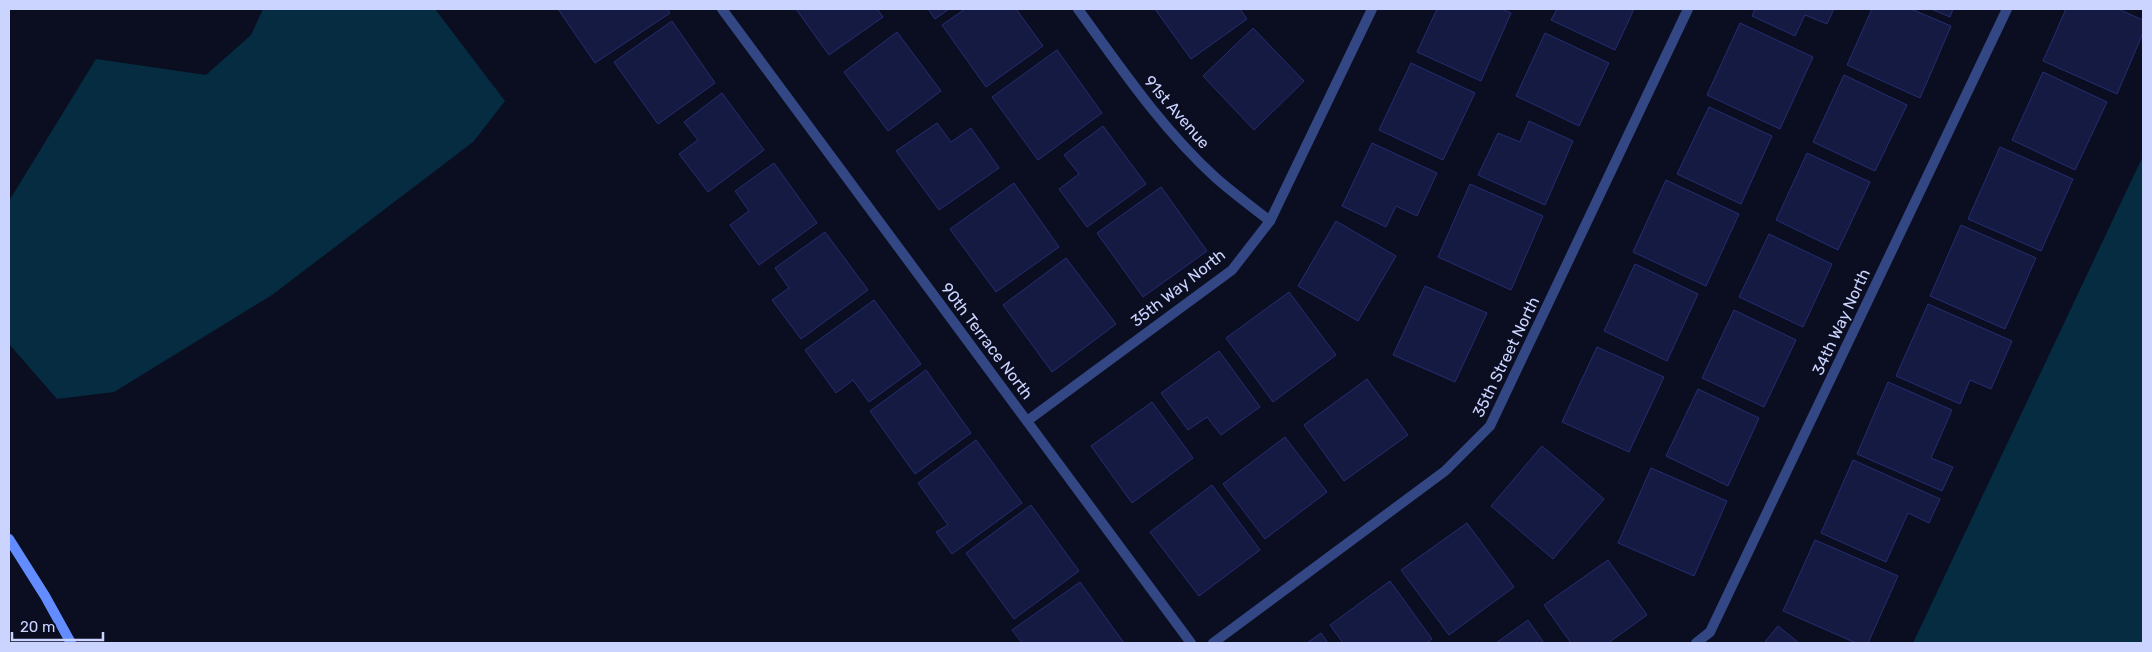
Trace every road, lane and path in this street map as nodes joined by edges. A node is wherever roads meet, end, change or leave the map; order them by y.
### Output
1 (722, 9) edge
2 (1078, 9) edge
3 (1372, 9) edge
4 (1688, 9) edge
5 (2007, 9) edge
6 (1270, 221) junction
7 (1027, 420) junction
8 (9, 539) edge
9 (71, 643) edge
10 (1191, 643) edge
11 (1213, 643) edge
12 (1696, 643) edge

1 - 7 street, 90th Terrace North
2 - 6 street, 91st Avenue
3 - 6 street, 35th Way North
4 - 11 street, 35th Street North
5 - 12 street, 34th Way North
6 - 7 street, 35th Way North
7 - 10 street, 90th Terrace North
8 - 9 street

